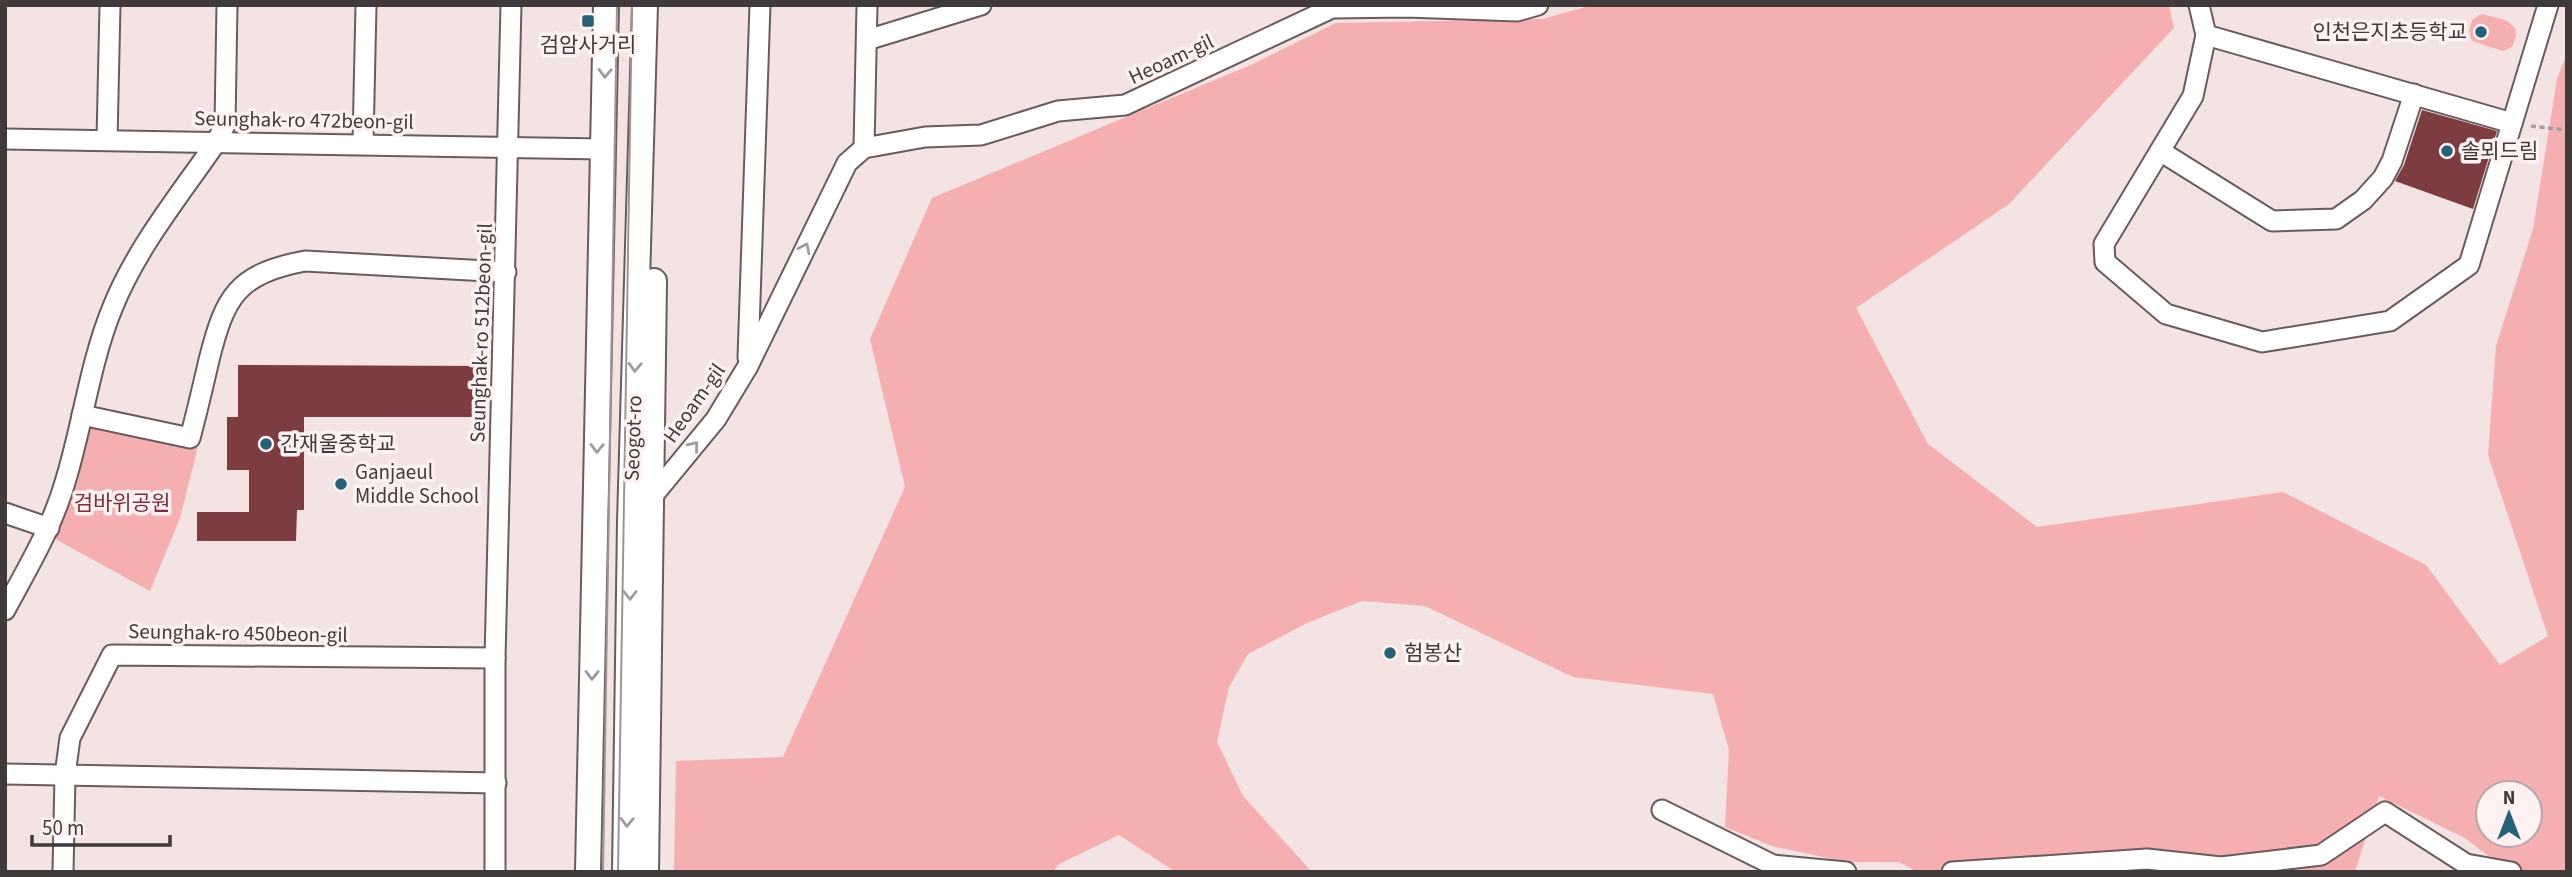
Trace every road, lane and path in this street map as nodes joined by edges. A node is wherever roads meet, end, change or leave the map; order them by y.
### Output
1 (110, 5) edge
2 (227, 5) edge
3 (366, 5) edge
4 (511, 5) edge
5 (606, 5) edge
6 (645, 5) edge
7 (658, 5) edge
8 (760, 5) edge
9 (867, 5) edge
10 (981, 5) edge
11 (1538, 5) edge
12 (2199, 5) edge
13 (2548, 5) edge
14 (1407, 6) edge
15 (2206, 35) junction
16 (867, 40) junction
17 (2414, 94) junction
18 (2512, 123) junction
19 (2567, 130) edge
20 (5, 139) edge
21 (107, 140) junction
22 (217, 141) junction
23 (363, 143) junction
24 (509, 145) junction
25 (864, 148) junction
26 (603, 149) junction
27 (2160, 151) junction
28 (506, 272) junction
29 (748, 366) junction
30 (82, 415) junction
31 (651, 498) junction
32 (5, 513) edge
33 (49, 528) junction
34 (5, 610) edge
35 (495, 659) junction
36 (5, 774) edge
37 (65, 775) junction
38 (496, 783) junction
39 (1662, 810) dead end
40 (63, 872) edge
41 (495, 872) edge
42 (588, 872) edge
43 (625, 872) edge
44 (646, 872) edge
45 (1846, 872) edge
46 (1952, 872) edge
47 (2511, 872) edge

1 - 21 street
2 - 22 street
3 - 23 street
4 - 24 street, Seunghak-ro 512beon-gil
5 -> 26 main road, Seogot-ro
6 -> 43 main road, Seogot-ro
7 - 31 main road, Seogot-ro
8 - 29 street, Heoam-gil
9 - 16 street
10 - 16 street
11 - 14 street, Heoam-gil
12 - 15 street
13 - 18 street
14 - 25 street, Heoam-gil
15 - 17 street
15 - 27 street
16 - 25 street
17 - 18 street
17 - 27 street
18 - 19 path
18 - 27 street
20 - 21 street, Seunghak-ro 472beon-gil
21 - 22 street, Seunghak-ro 472beon-gil
22 - 23 street, Seunghak-ro 472beon-gil
22 - 30 street
23 - 24 street, Seunghak-ro 472beon-gil
24 - 26 street, Seunghak-ro 472beon-gil
24 - 28 street, Seunghak-ro 512beon-gil
29 -> 25 street, Heoam-gil
26 -> 42 main road, Seogot-ro
28 - 30 street
28 - 35 street, Seunghak-ro 512beon-gil
31 -> 29 street, Heoam-gil
30 - 33 street
31 - 44 main road, Seogot-ro
32 - 33 street
33 - 34 street
35 - 37 street, Seunghak-ro 450beon-gil
35 - 38 street, Seunghak-ro 512beon-gil
36 - 37 street
37 - 38 street
37 - 40 street
38 - 41 street, Seunghak-ro 512beon-gil
39 - 45 street
46 - 47 street

